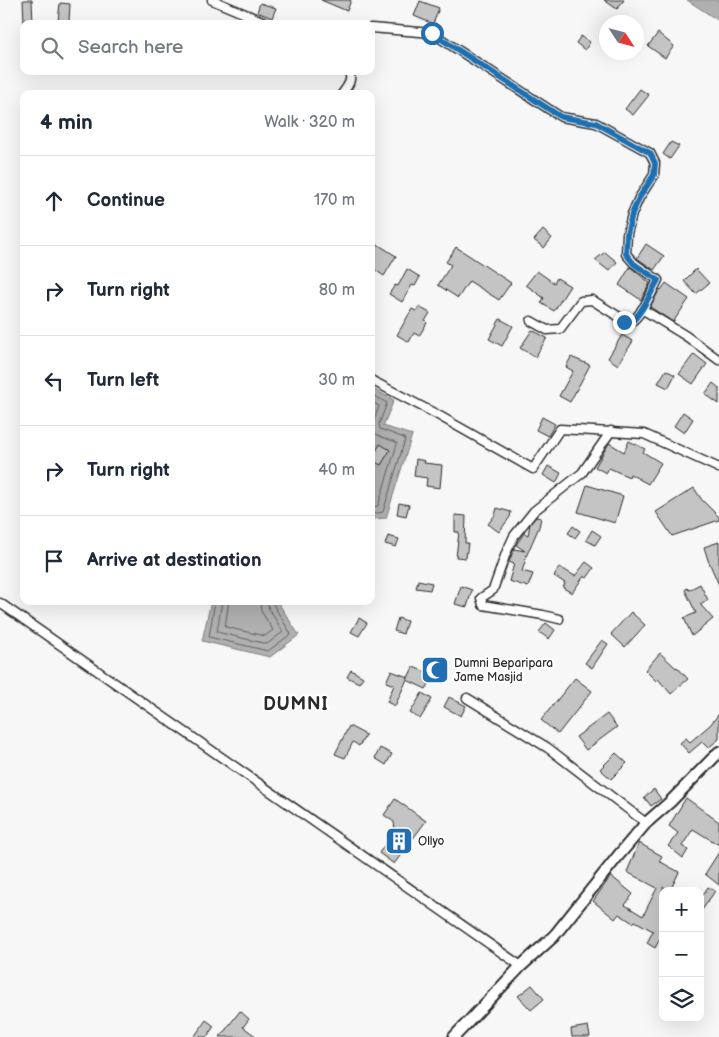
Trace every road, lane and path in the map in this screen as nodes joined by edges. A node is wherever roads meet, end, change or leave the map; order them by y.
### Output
1 (212, 0) edge
2 (260, 20) edge
3 (375, 28) edge
4 (351, 75) edge
5 (344, 90) edge
6 (642, 309) junction
7 (531, 321) dead end
8 (719, 360) edge
9 (375, 382) edge
10 (611, 432) junction
11 (719, 468) edge
12 (0, 603) edge
13 (559, 619) dead end
14 (466, 698) dead end
15 (719, 752) edge
16 (646, 823) junction
17 (521, 966) junction
18 (454, 1037) edge

1 - 2 street
3 - 6 street
4 - 5 street
6 - 7 street
6 - 8 street
9 - 10 street
10 - 11 street
10 - 13 street
12 - 17 street
14 - 16 street
15 - 16 street
16 - 17 street
17 - 18 street

